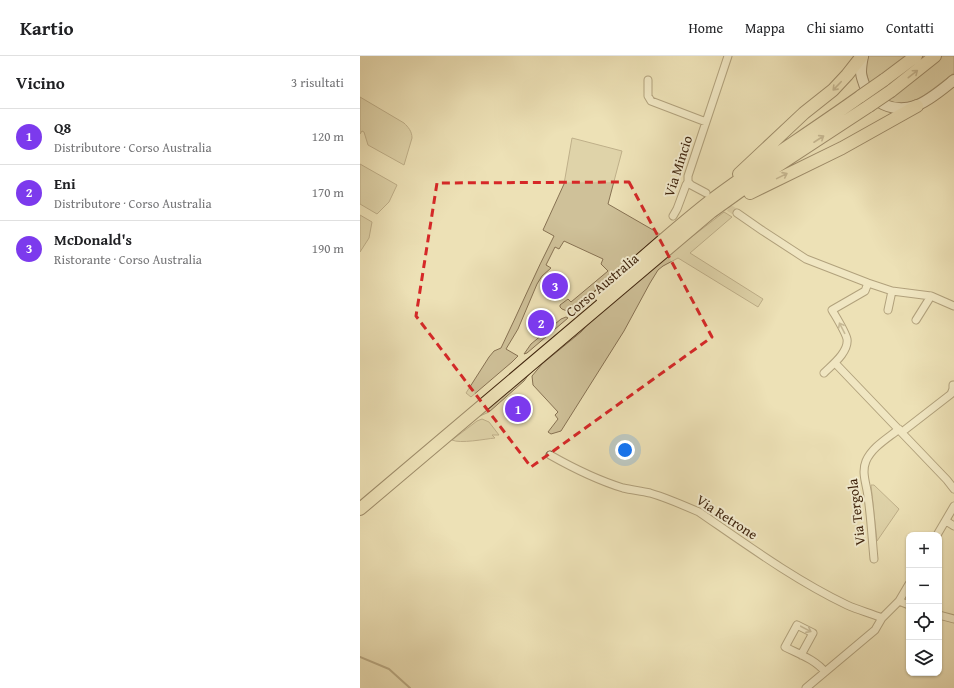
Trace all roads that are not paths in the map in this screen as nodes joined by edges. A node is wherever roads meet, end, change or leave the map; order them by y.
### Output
1 (728, 56) edge
2 (862, 56) edge
3 (916, 56) edge
4 (935, 56) edge
5 (648, 80) dead end
6 (954, 80) edge
7 (917, 106) junction
8 (706, 122) junction
9 (688, 182) junction
10 (708, 198) junction
11 (737, 213) tunnel mouth
12 (673, 216) dead end
13 (688, 231) junction
14 (868, 283) junction
15 (892, 291) junction
16 (931, 296) junction
17 (954, 306) edge
18 (888, 310) dead end
19 (916, 320) dead end
20 (835, 363) junction
21 (824, 372) dead end
22 (953, 384) dead end
23 (900, 431) junction
24 (550, 455) dead end
25 (954, 489) edge
26 (360, 499) edge
27 (954, 506) edge
28 (360, 509) edge
29 (946, 521) junction
30 (954, 526) edge
31 (939, 532) edge
32 (874, 558) dead end
33 (906, 589) edge
34 (899, 601) junction
35 (906, 604) edge
36 (942, 615) edge
37 (882, 618) junction
38 (954, 619) edge
39 (801, 655) dead end
40 (825, 672) junction
41 (806, 688) edge

1 - 8 street, Via Mincio
2 - 7 main road
2 -> 10 highway
3 - 10 highway, Corso Australia, bridge
13 -> 4 highway, Corso Australia, bridge
5 - 8 street, Via Mincio
6 - 7 main road
13 -> 7 highway
8 - 9 street, Via Mincio
9 - 10 street
9 - 12 street, Via Mincio
10 - 26 highway, Corso Australia
11 - 14 street
13 - 28 highway, Corso Australia
14 - 15 street
20 -> 14 street
15 - 16 street
15 - 18 street
16 - 17 street
16 - 19 street
20 - 21 street
20 - 23 street
22 - 23 street, Via Tergola
23 - 25 street
23 - 32 street, Via Tergola
24 - 37 street, Via Retrone
27 - 29 street
29 - 30 street
29 - 31 street
33 - 34 street
34 - 35 street
34 - 37 street
36 - 38 street
37 - 40 street
39 - 40 street
40 - 41 street

